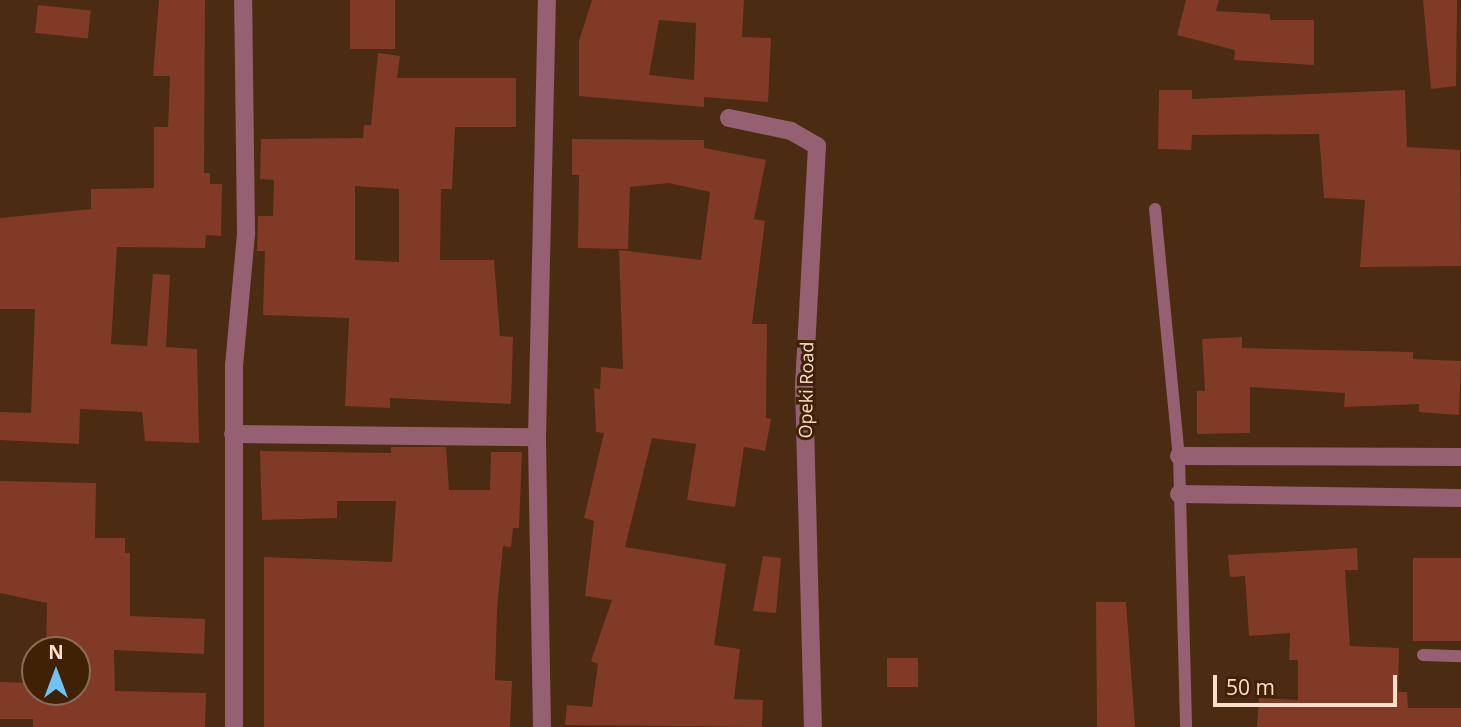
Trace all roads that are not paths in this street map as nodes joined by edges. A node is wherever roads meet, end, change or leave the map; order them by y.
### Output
1 (243, 0) edge
2 (547, 0) edge
3 (729, 118) dead end
4 (1155, 209) dead end
5 (233, 434) junction
6 (537, 437) junction
7 (1179, 456) junction
8 (1461, 457) edge
9 (1179, 495) junction
10 (1461, 498) edge
11 (1423, 655) dead end
12 (1461, 656) edge
13 (234, 727) edge
14 (542, 727) edge
15 (813, 727) edge
16 (1186, 727) edge

1 - 5 street
2 - 6 street
3 - 15 street, Opeki Road
4 - 7 lane
5 - 6 street
5 - 13 street
6 - 14 street
7 - 8 street
7 - 9 lane
9 - 10 street
9 - 16 lane
11 - 12 lane

